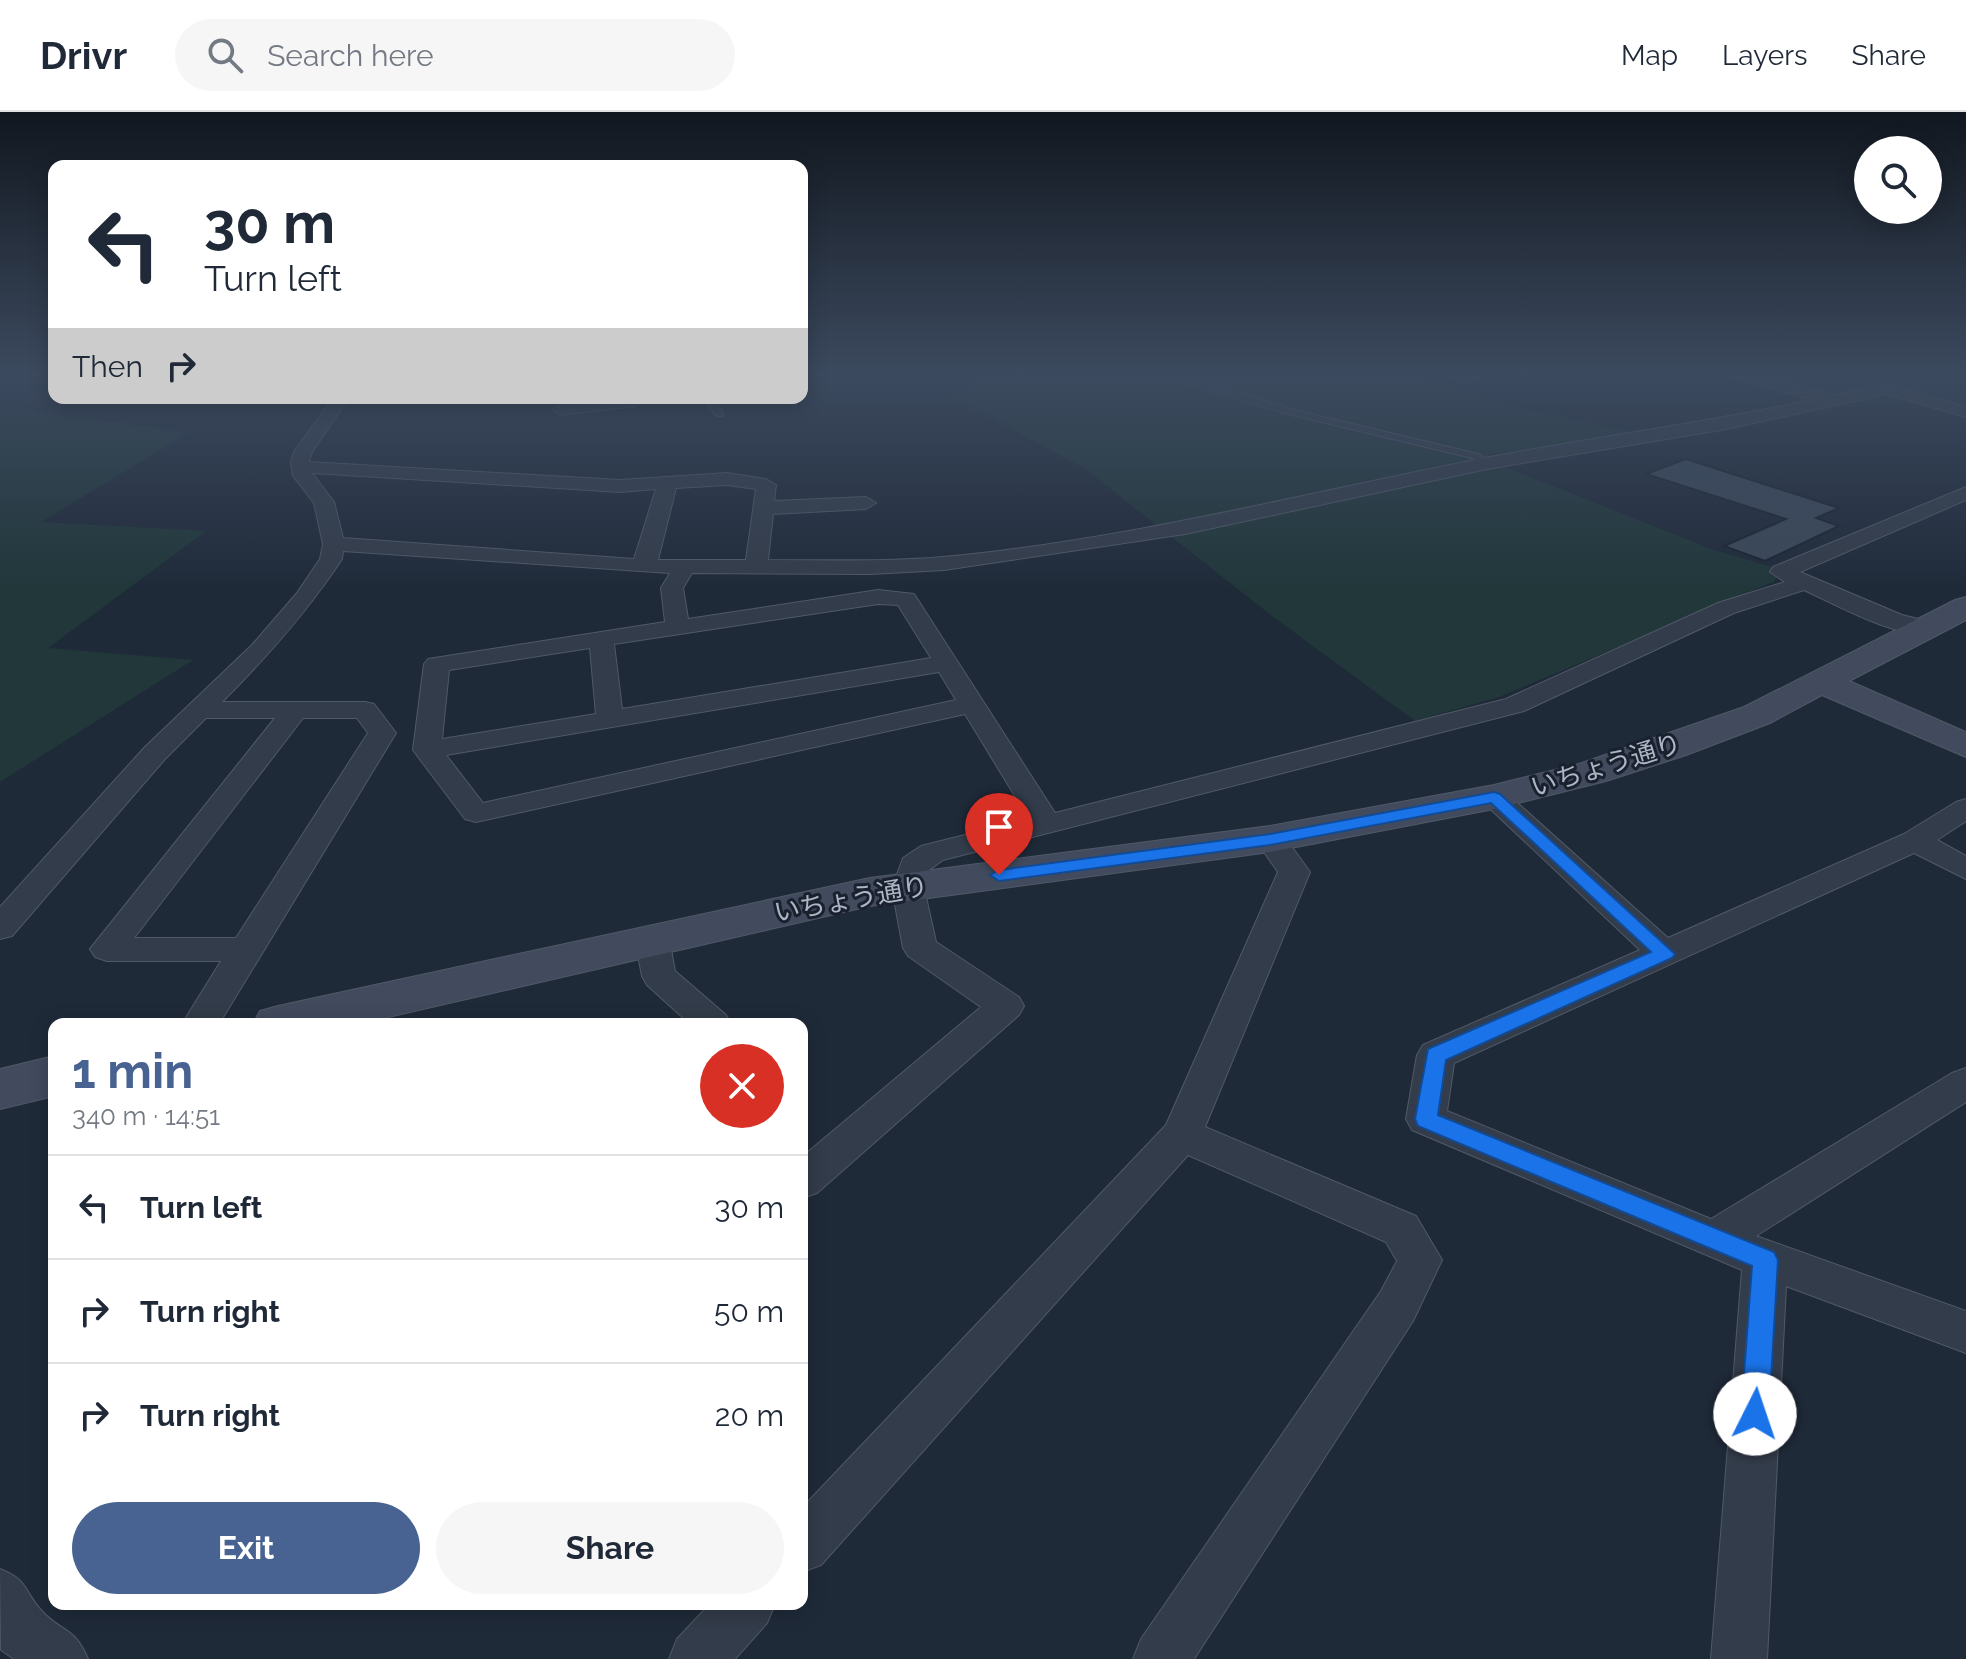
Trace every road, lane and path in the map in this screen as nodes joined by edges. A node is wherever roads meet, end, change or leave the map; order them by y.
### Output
1 (308, 445) edge
2 (1431, 445) edge
3 (1598, 445) edge
4 (1487, 463) junction
5 (301, 467) junction
6 (668, 483) junction
7 (1966, 493) edge
8 (866, 503) dead end
9 (763, 508) junction
10 (334, 544) junction
11 (645, 566) junction
12 (685, 566) junction
13 (756, 566) junction
14 (1804, 583) junction
15 (1966, 607) edge
16 (1922, 627) junction
17 (678, 628) junction
18 (601, 639) junction
19 (946, 663) junction
20 (1820, 681) junction
21 (972, 705) junction
22 (201, 710) junction
23 (295, 710) junction
24 (610, 719) junction
25 (1966, 746) edge
26 (427, 750) junction
27 (1494, 797) junction
28 (1966, 808) edge
29 (1047, 824) junction
30 (1270, 839) junction
31 (1915, 841) junction
32 (1966, 869) edge
33 (908, 888) junction
34 (0, 928) edge
35 (652, 939) junction
36 (247, 950) junction
37 (1665, 954) junction
38 (204, 1018) edge
39 (310, 1018) edge
40 (706, 1018) edge
41 (48, 1077) edge
42 (1966, 1083) edge
43 (0, 1089) edge
44 (1182, 1135) junction
45 (808, 1176) edge
46 (1714, 1240) junction
47 (1765, 1260) junction
48 (1966, 1332) edge
49 (808, 1540) edge
50 (0, 1596) edge
51 (742, 1610) edge
52 (60, 1659) edge
53 (697, 1659) edge
54 (1161, 1659) edge
55 (1739, 1659) edge

1 - 5 street
2 - 4 lane
3 - 4 street
4 - 13 street
5 - 6 street
5 - 10 street
6 - 9 street
6 - 11 street
7 - 14 street
8 - 9 street
9 - 13 street
10 - 11 street
10 - 22 street
11 - 12 street
12 - 13 street
12 - 17 street
14 - 16 street
14 - 29 street
15 - 16 street, いちょう通り
16 - 20 street, いちょう通り
17 - 18 street
17 - 19 street
18 - 24 street
18 - 26 street
19 - 21 street
19 - 24 street
20 - 25 street
20 - 27 street, いちょう通り
21 - 26 street
21 - 29 street
22 - 23 street
22 - 34 street
23 - 36 street
23 - 36 street
24 - 26 street
27 - 30 street, いちょう通り
27 - 37 street
28 - 31 street
29 - 33 street
30 - 33 street, いちょう通り
30 - 44 street
31 - 32 street
31 - 37 street
33 - 35 street, いちょう通り
33 - 45 street
35 - 39 street, いちょう通り
35 - 40 street
36 - 38 street
37 - 46 street
41 - 43 street
42 - 46 street
44 - 49 street
44 - 54 street
46 - 47 street
47 - 48 street
47 - 55 street
50 - 52 street
51 - 53 street

